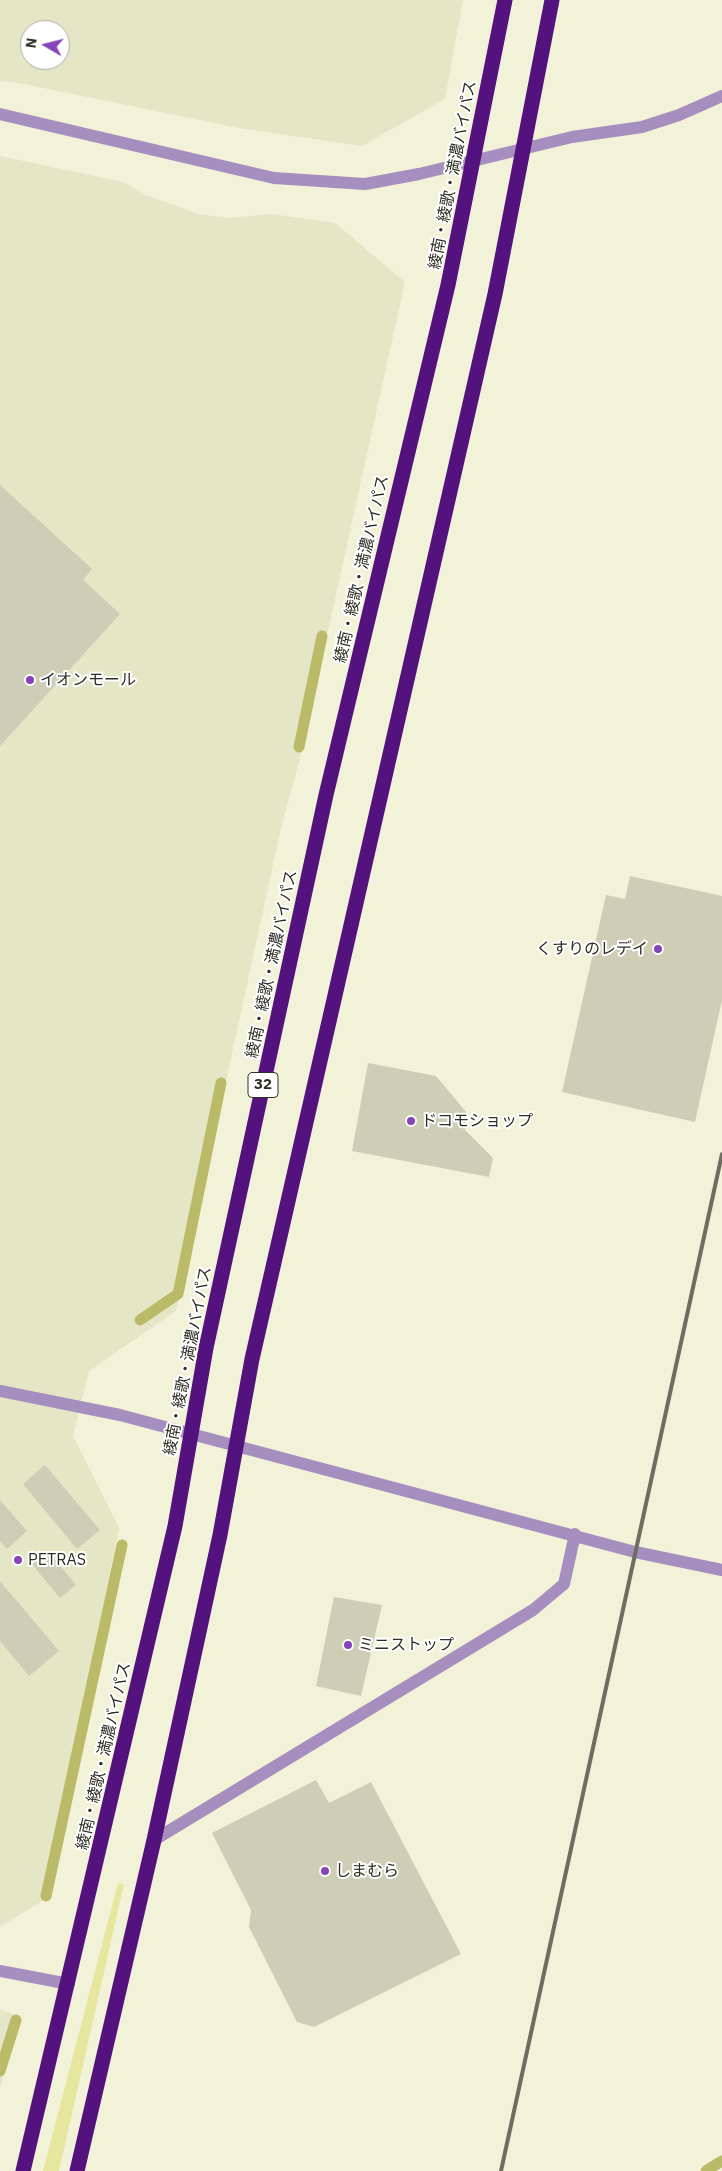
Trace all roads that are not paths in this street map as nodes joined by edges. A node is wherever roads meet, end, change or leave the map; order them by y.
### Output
1 (505, 0) edge
2 (552, 0) edge
3 (722, 96) edge
4 (0, 114) edge
5 (524, 149) junction
6 (474, 161) junction
7 (0, 1391) edge
8 (191, 1433) junction
9 (236, 1445) junction
10 (575, 1534) junction
11 (722, 1570) edge
12 (154, 1840) junction
13 (0, 1971) edge
14 (69, 1984) junction
15 (23, 2171) edge
16 (77, 2171) edge

1 - 6 highway, 綾南・綾歌・満濃バイパス / 32
2 - 5 highway
3 - 5 street
4 - 6 street
5 - 6 street
5 - 9 highway
6 - 8 highway, 綾南・綾歌・満濃バイパス / 32
7 - 8 street
8 - 9 street
8 - 14 highway, 綾南・綾歌・満濃バイパス / 32
9 - 10 street
9 - 12 highway
10 - 11 street
10 - 12 street
12 - 16 highway
13 - 14 street
14 - 15 highway, 綾南・綾歌・満濃バイパス / 32

